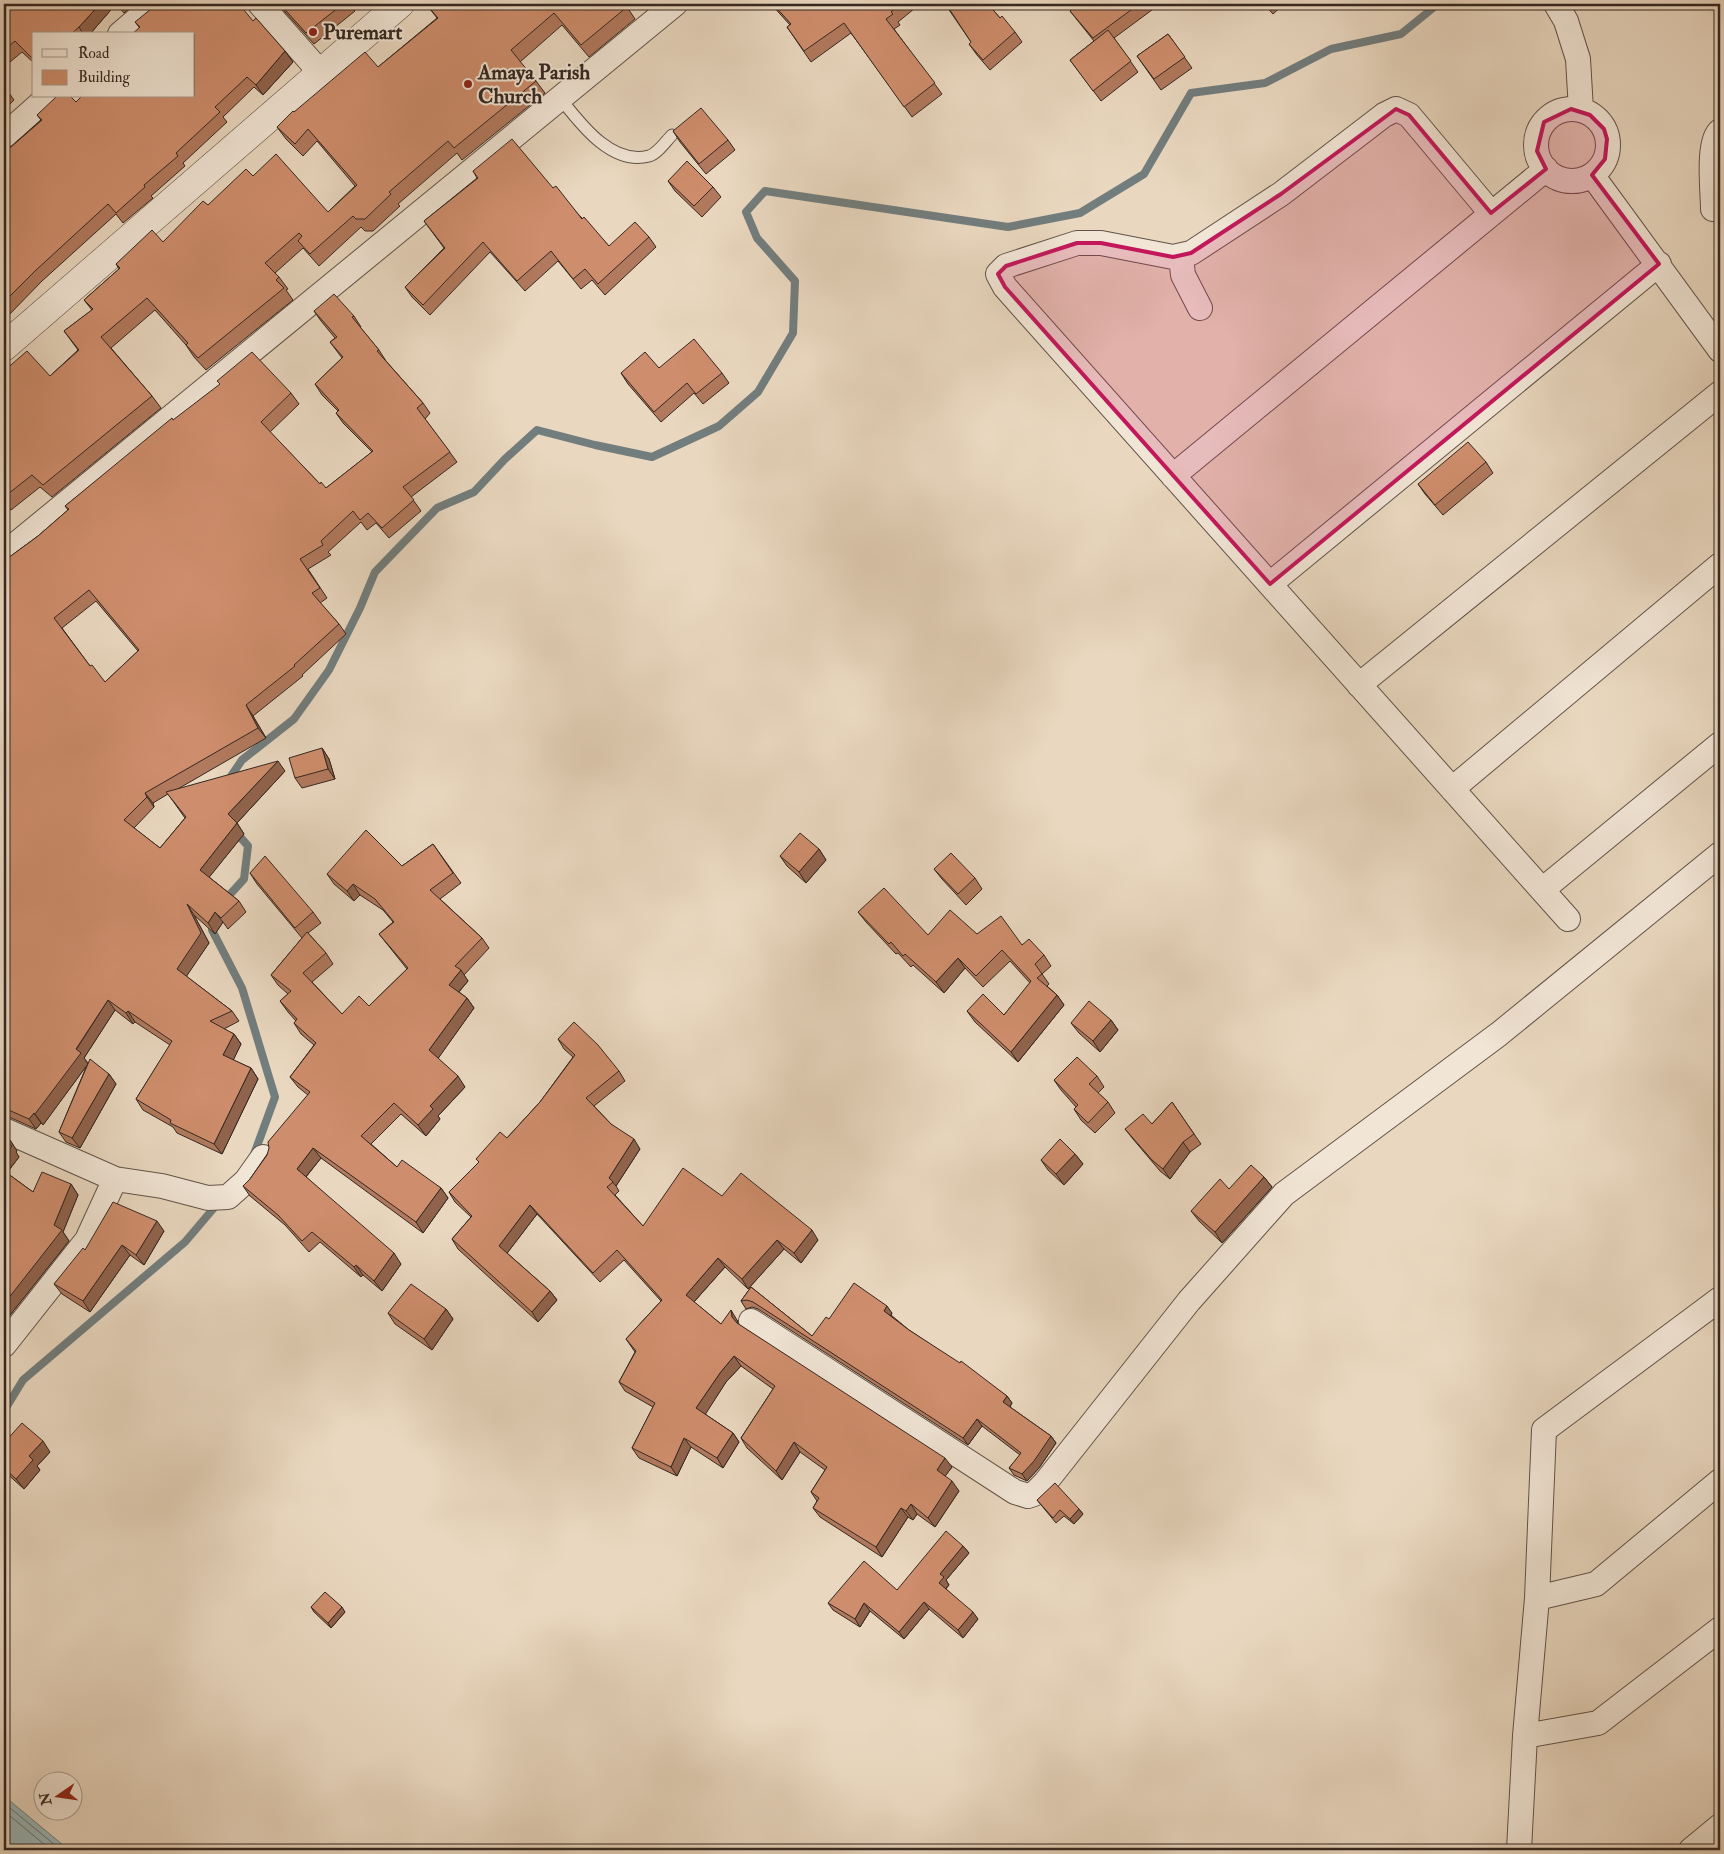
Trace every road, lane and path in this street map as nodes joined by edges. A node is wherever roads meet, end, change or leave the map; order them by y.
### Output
1 (155, 4) edge
2 (260, 4) edge
3 (400, 4) edge
4 (675, 4) edge
5 (1556, 4) edge
6 (122, 32) edge
7 (320, 72) junction
8 (47, 98) edge
9 (560, 98) junction
10 (1581, 110) junction
11 (1720, 131) edge
12 (672, 135) edge
13 (4, 136) edge
14 (1546, 170) junction
15 (1592, 175) junction
16 (1491, 213) junction
17 (1717, 214) edge
18 (1180, 256) junction
19 (1659, 264) junction
20 (1200, 308) dead end
21 (4, 347) edge
22 (1720, 350) edge
23 (1720, 393) edge
24 (1172, 476) junction
25 (4, 554) edge
26 (1720, 565) edge
27 (1270, 584) junction
28 (1359, 685) junction
29 (1720, 744) edge
30 (1452, 789) junction
31 (1718, 857) edge
32 (1542, 890) junction
33 (1568, 919) dead end
34 (4, 1130) edge
35 (263, 1158) edge
36 (115, 1179) junction
37 (1720, 1299) edge
38 (751, 1320) dead end
39 (4, 1345) edge
40 (1720, 1481) edge
41 (1537, 1598) junction
42 (1720, 1628) edge
43 (1526, 1736) junction
44 (1720, 1826) edge
45 (1519, 1850) edge
46 (1691, 1850) edge

1 - 6 street
2 - 7 street
3 - 7 street
4 - 9 street
5 - 10 street
7 - 21 street
8 - 13 street
9 - 12 lane
9 - 25 street
10 - 14 street
10 - 15 street
11 - 17 street
14 - 15 street
14 - 16 street
15 - 19 street
16 - 18 street
16 - 24 street
18 - 20 street
18 - 24 street
19 - 22 street
19 - 27 street
23 - 28 street
24 - 27 street
26 - 30 street
27 - 28 street
28 - 30 street
29 - 32 street
30 - 32 street
31 - 38 street
32 - 33 street
34 - 36 street
35 - 36 street
36 - 39 street
37 - 41 street
40 - 41 street
41 - 43 street
42 - 43 street
43 - 45 street
44 - 46 street

